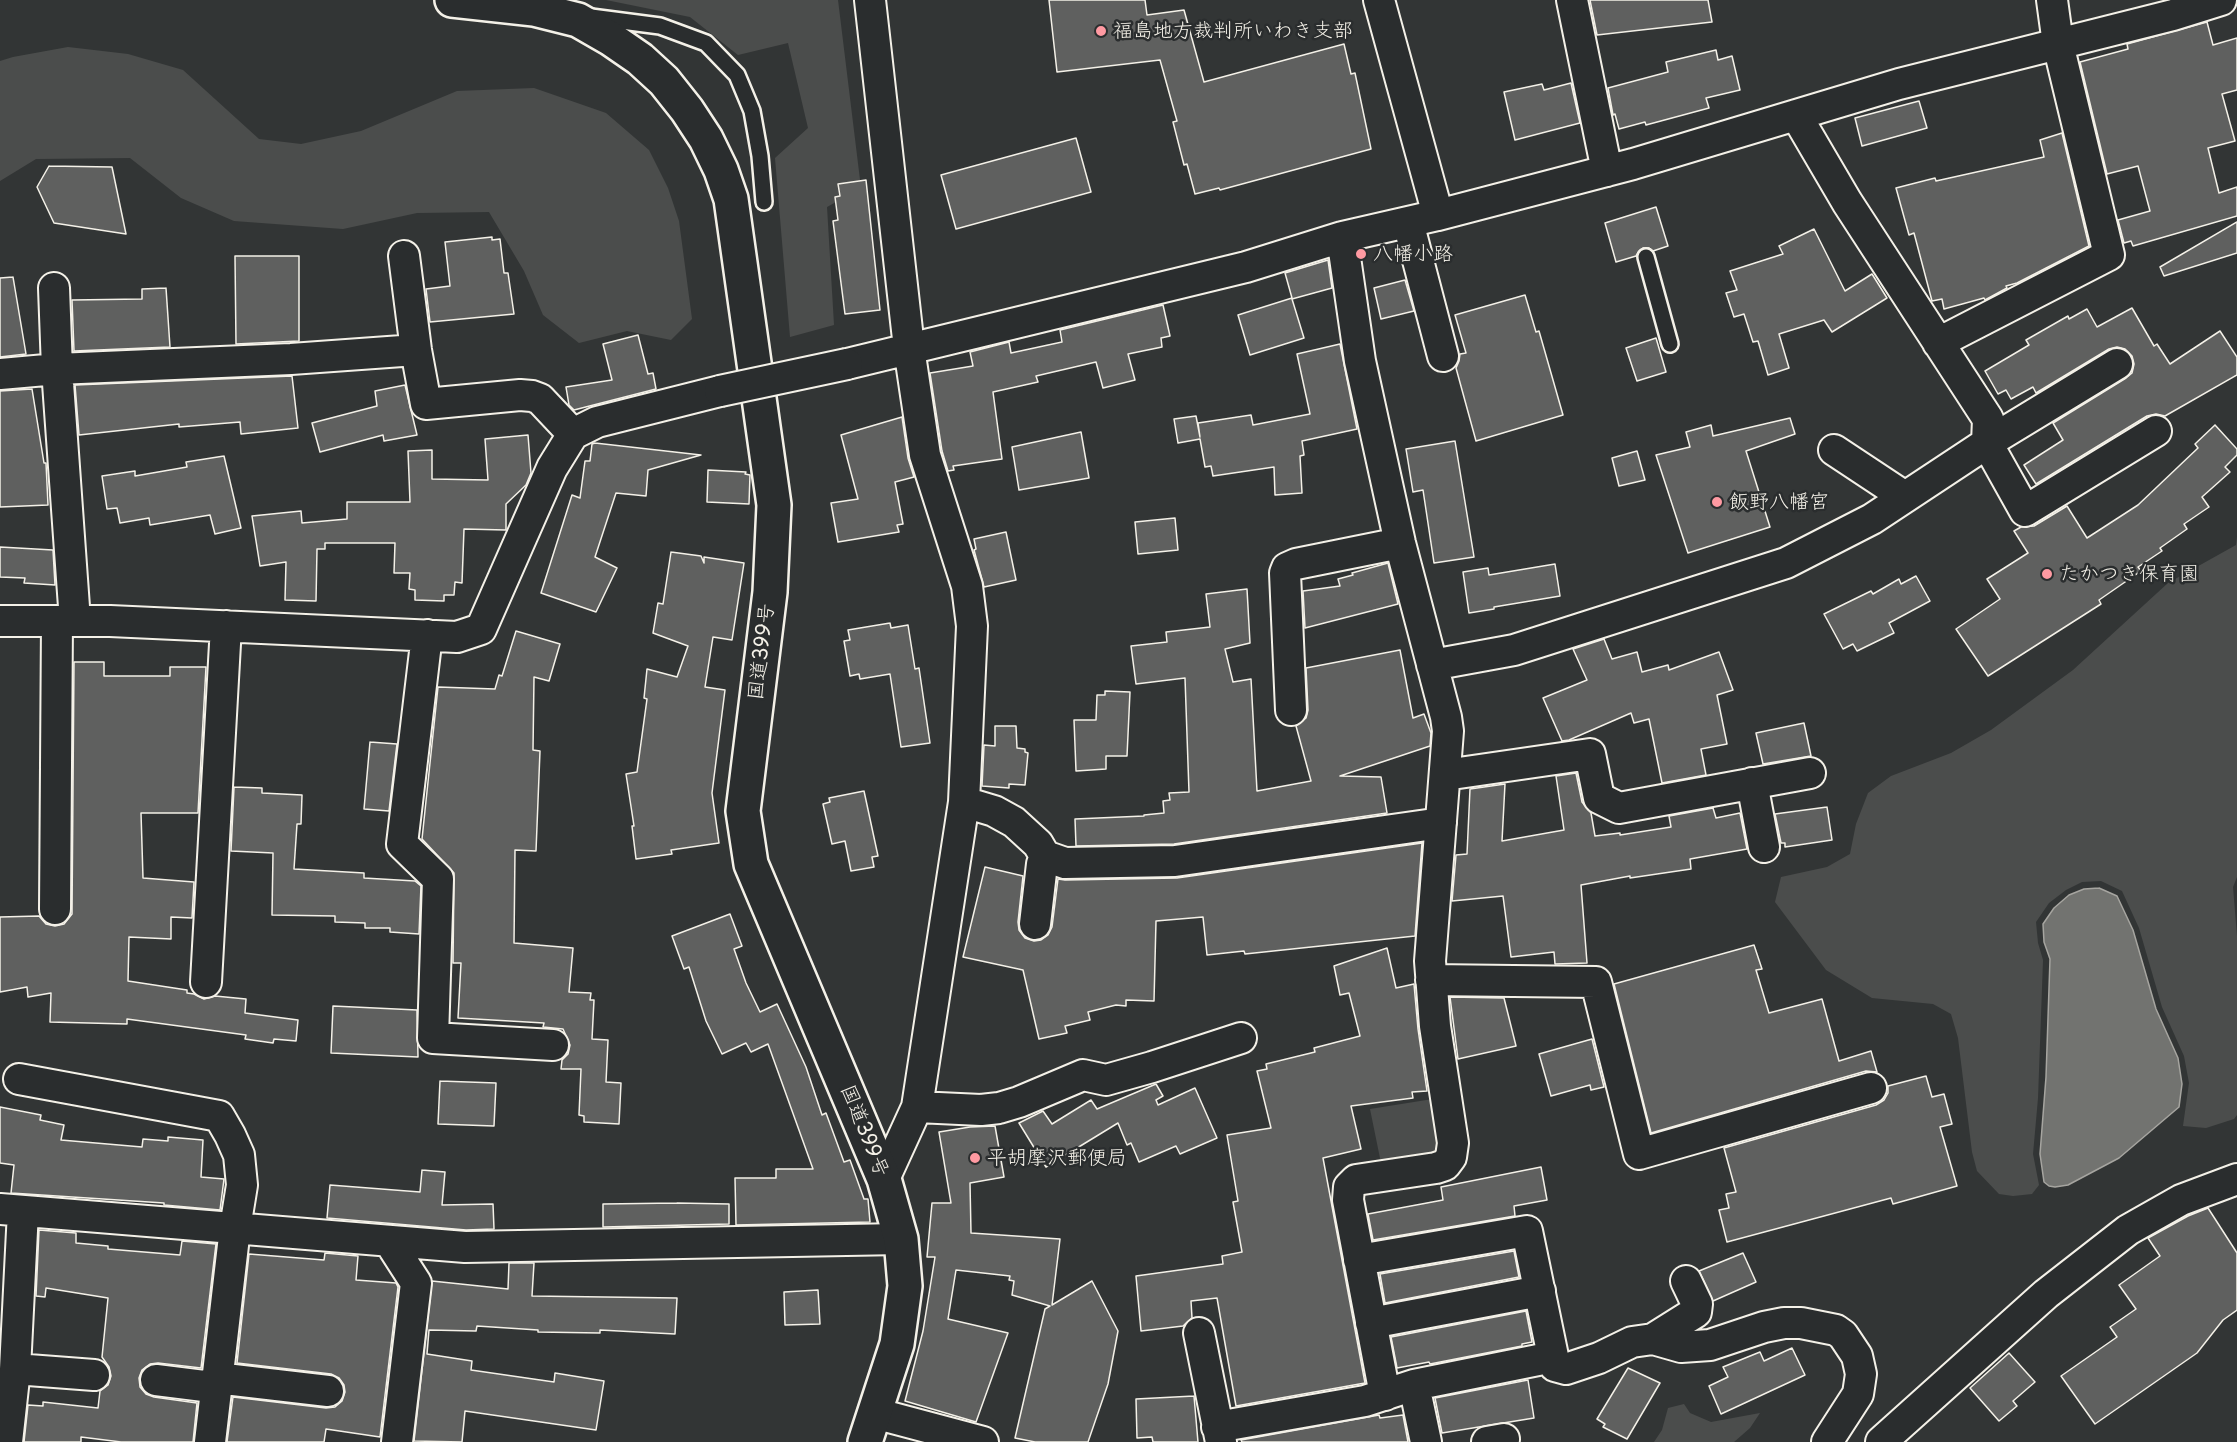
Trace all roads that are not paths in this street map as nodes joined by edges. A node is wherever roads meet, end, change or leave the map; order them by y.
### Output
1 (452, 0) edge
2 (870, 0) edge
3 (1379, 0) edge
4 (1572, 0) edge
5 (2052, 0) edge
6 (2221, 0) edge
7 (534, 9) junction
8 (2058, 44) junction
9 (1796, 115) junction
10 (1607, 171) junction
11 (764, 202) dead end
12 (1438, 215) junction
13 (1408, 222) junction
14 (1342, 237) junction
15 (404, 256) dead end
16 (1646, 256) dead end
17 (54, 288) dead end
18 (1938, 343) junction
19 (1670, 344) dead end
20 (909, 348) junction
21 (416, 350) junction
22 (1443, 356) dead end
23 (2118, 364) dead end
24 (57, 369) junction
25 (0, 374) edge
26 (2156, 430) dead end
27 (573, 434) junction
28 (1987, 443) junction
29 (1834, 450) dead end
30 (1905, 497) junction
31 (1400, 543) junction
32 (0, 621) edge
33 (66, 621) junction
34 (226, 626) junction
35 (427, 636) junction
36 (1432, 665) junction
37 (1291, 710) dead end
38 (1810, 773) dead end
39 (1445, 775) junction
40 (1752, 783) junction
41 (964, 802) junction
42 (1441, 823) junction
43 (1764, 847) dead end
44 (1045, 856) junction
45 (55, 909) dead end
46 (1035, 924) dead end
47 (1431, 981) junction
48 (206, 982) dead end
49 (1241, 1038) dead end
50 (554, 1045) dead end
51 (19, 1079) dead end
52 (1871, 1088) dead end
53 (917, 1107) junction
54 (884, 1179) junction
55 (2237, 1179) edge
56 (11, 1210) edge
57 (235, 1228) junction
58 (901, 1239) junction
59 (389, 1241) junction
60 (1359, 1260) junction
61 (1686, 1281) dead end
62 (1540, 1291) junction
63 (1371, 1323) junction
64 (1199, 1334) dead end
65 (1653, 1340) junction
66 (1553, 1357) junction
67 (15, 1369) junction
68 (94, 1375) dead end
69 (156, 1380) dead end
70 (217, 1382) junction
71 (1414, 1385) junction
72 (328, 1390) dead end
73 (1384, 1395) junction
74 (869, 1428) edge
75 (1219, 1434) edge
76 (7, 1442) edge
77 (210, 1442) edge
78 (397, 1442) edge
79 (983, 1442) edge
80 (1426, 1442) edge
81 (1827, 1442) edge
82 (1881, 1442) edge

1 - 7 highway, 国道399号
2 - 20 street
3 - 12 street
4 - 10 street
5 - 8 street
6 - 8 street
7 - 11 lane
7 - 54 highway, 国道399号
8 - 9 street
8 - 18 street
9 - 10 street
9 - 18 street
10 - 12 street
12 - 13 street
13 - 14 street
13 - 22 street
14 - 20 street
14 - 31 street
15 - 21 street
16 - 19 lane
17 - 24 street
18 - 28 street
20 - 27 street, bridge
20 - 41 street
21 - 24 street
21 - 27 street
23 - 28 street
24 - 25 street
24 - 33 street
26 - 28 street
27 - 35 street
28 - 30 street
29 - 30 street
30 - 36 street
31 - 36 street
31 - 37 street
32 - 33 street
33 - 34 street
33 - 45 street
34 - 35 street
34 - 48 street
35 - 50 street
36 - 39 street
38 - 40 street
39 - 40 street
39 - 42 street
40 - 43 street
41 - 44 street
41 - 53 street
42 - 44 street
42 - 47 street
44 - 46 street
47 - 52 street
47 - 60 street
49 - 53 street
51 - 57 street
53 - 54 street
54 - 58 highway, 国道399号
55 - 82 street
56 - 57 street
56 - 67 street
57 - 59 street
57 - 70 street
58 - 59 street
58 - 74 highway, 国道399号
59 - 78 street
60 - 62 street
60 - 63 street
61 - 65 street
62 - 63 street
62 - 66 street
63 - 73 street
64 - 75 street
65 - 66 street
65 - 81 street
66 - 71 street
67 - 68 street
67 - 76 street
69 - 70 street
70 - 72 street
70 - 77 street
71 - 73 street
71 - 80 street
73 - 75 street
74 - 79 street

